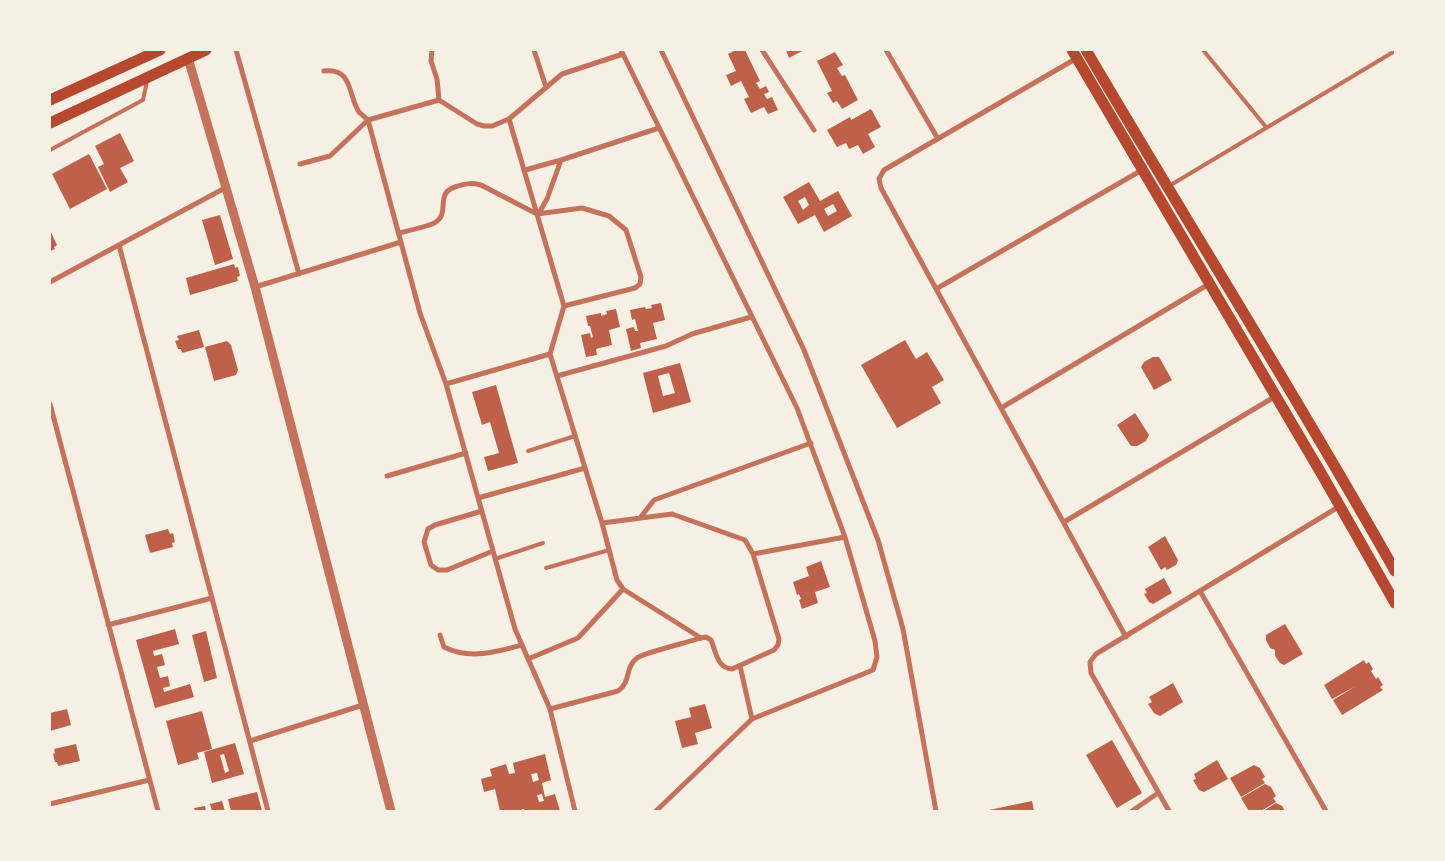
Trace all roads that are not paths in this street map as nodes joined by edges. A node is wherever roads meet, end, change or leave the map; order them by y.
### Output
1 (160, 50) edge
2 (206, 50) edge
3 (236, 50) edge
4 (432, 50) edge
5 (534, 50) edge
6 (661, 50) edge
7 (762, 50) edge
8 (886, 50) edge
9 (1086, 50) edge
10 (1203, 50) edge
11 (1395, 51) edge
12 (622, 52) edge
13 (1075, 54) edge
14 (188, 58) junction
15 (324, 71) dead end
16 (148, 77) junction
17 (546, 87) junction
18 (50, 100) edge
19 (439, 100) junction
20 (509, 119) junction
21 (368, 120) junction
22 (50, 123) edge
23 (1266, 127) junction
24 (659, 128) junction
25 (814, 130) dead end
26 (938, 139) junction
27 (50, 150) edge
28 (561, 160) junction
29 (300, 164) dead end
30 (525, 170) junction
31 (1142, 170) junction
32 (225, 188) junction
33 (1167, 188) junction
34 (538, 214) junction
35 (399, 233) junction
36 (401, 242) junction
37 (119, 245) junction
38 (299, 274) junction
39 (50, 282) edge
40 (1209, 283) junction
41 (255, 287) junction
42 (936, 289) junction
43 (564, 306) junction
44 (751, 316) junction
45 (550, 354) junction
46 (557, 376) junction
47 (446, 384) junction
48 (1276, 396) junction
49 (50, 404) edge
50 (1001, 408) junction
51 (575, 436) junction
52 (811, 443) junction
53 (528, 451) dead end
54 (466, 453) junction
55 (585, 468) junction
56 (387, 476) dead end
57 (478, 498) junction
58 (1340, 506) junction
59 (482, 511) junction
60 (640, 518) junction
61 (1064, 522) junction
62 (602, 523) junction
63 (845, 537) junction
64 (543, 543) dead end
65 (609, 550) junction
66 (493, 551) junction
67 (753, 554) junction
68 (495, 559) junction
69 (546, 568) dead end
70 (1395, 571) edge
71 (623, 589) junction
72 (1200, 590) junction
73 (212, 598) junction
74 (1395, 603) edge
75 (108, 625) junction
76 (440, 634) dead end
77 (1126, 637) junction
78 (701, 638) junction
79 (522, 645) junction
80 (528, 659) junction
81 (740, 666) junction
82 (363, 705) junction
83 (550, 709) junction
84 (752, 719) junction
85 (250, 741) junction
86 (149, 780) junction
87 (1158, 792) junction
88 (50, 804) edge
89 (158, 811) edge
90 (268, 811) edge
91 (391, 811) edge
92 (575, 811) edge
93 (656, 811) edge
94 (936, 811) edge
95 (1132, 811) edge
96 (1169, 811) edge
97 (1326, 811) edge

1 - 18 main road
2 - 14 main road
3 - 38 street
4 - 19 street
5 - 17 street
6 - 94 street
7 - 25 street
8 - 26 street
9 - 33 main road
10 - 23 lane
11 - 23 lane
12 - 17 street
12 - 24 street
13 - 26 street
13 - 31 main road
14 - 16 main road
14 - 32 street
15 - 21 street
16 - 22 main road
16 - 27 lane
17 - 20 street
19 - 20 street
19 - 21 street
20 - 30 street
21 - 29 street
21 - 35 street
23 - 33 lane
24 - 28 street
24 - 44 street
26 - 42 street
28 - 30 street
28 - 34 street
30 - 34 street
31 - 40 main road
31 - 42 street
32 - 37 street
32 - 41 street
33 - 70 main road
34 - 35 street
34 - 43 street
34 - 43 street
35 - 36 street
36 - 38 street
36 - 47 street
37 - 39 street
37 - 73 street
38 - 41 street
40 - 48 main road
40 - 50 street
41 - 82 street
42 - 50 street
43 - 45 street
44 - 46 street
44 - 52 street
45 - 46 street
45 - 47 street
46 - 51 street
47 - 54 street
48 - 58 main road
48 - 61 street
49 - 75 street
50 - 61 street
51 - 53 lane
51 - 55 street
52 - 60 street
52 - 63 street
54 - 56 street
54 - 57 street
55 - 57 street
55 - 62 street
57 - 59 street
58 - 72 street
58 - 74 main road
59 - 66 street
59 - 66 street
60 - 62 street
60 - 67 street
61 - 77 street
62 - 65 street
63 - 67 street
63 - 84 street
64 - 68 lane
65 - 69 lane
65 - 71 street
66 - 68 street
67 - 81 street
68 - 79 street
71 - 78 street
71 - 80 street
72 - 77 street
72 - 97 street
73 - 75 street
73 - 85 street
75 - 86 street
76 - 79 street
77 - 87 street
78 - 81 street
78 - 83 street
79 - 80 street
80 - 83 street
81 - 84 street
82 - 85 street
82 - 91 street
83 - 92 street
84 - 93 street
85 - 90 street
86 - 88 street
86 - 89 street
87 - 95 street
87 - 96 street

